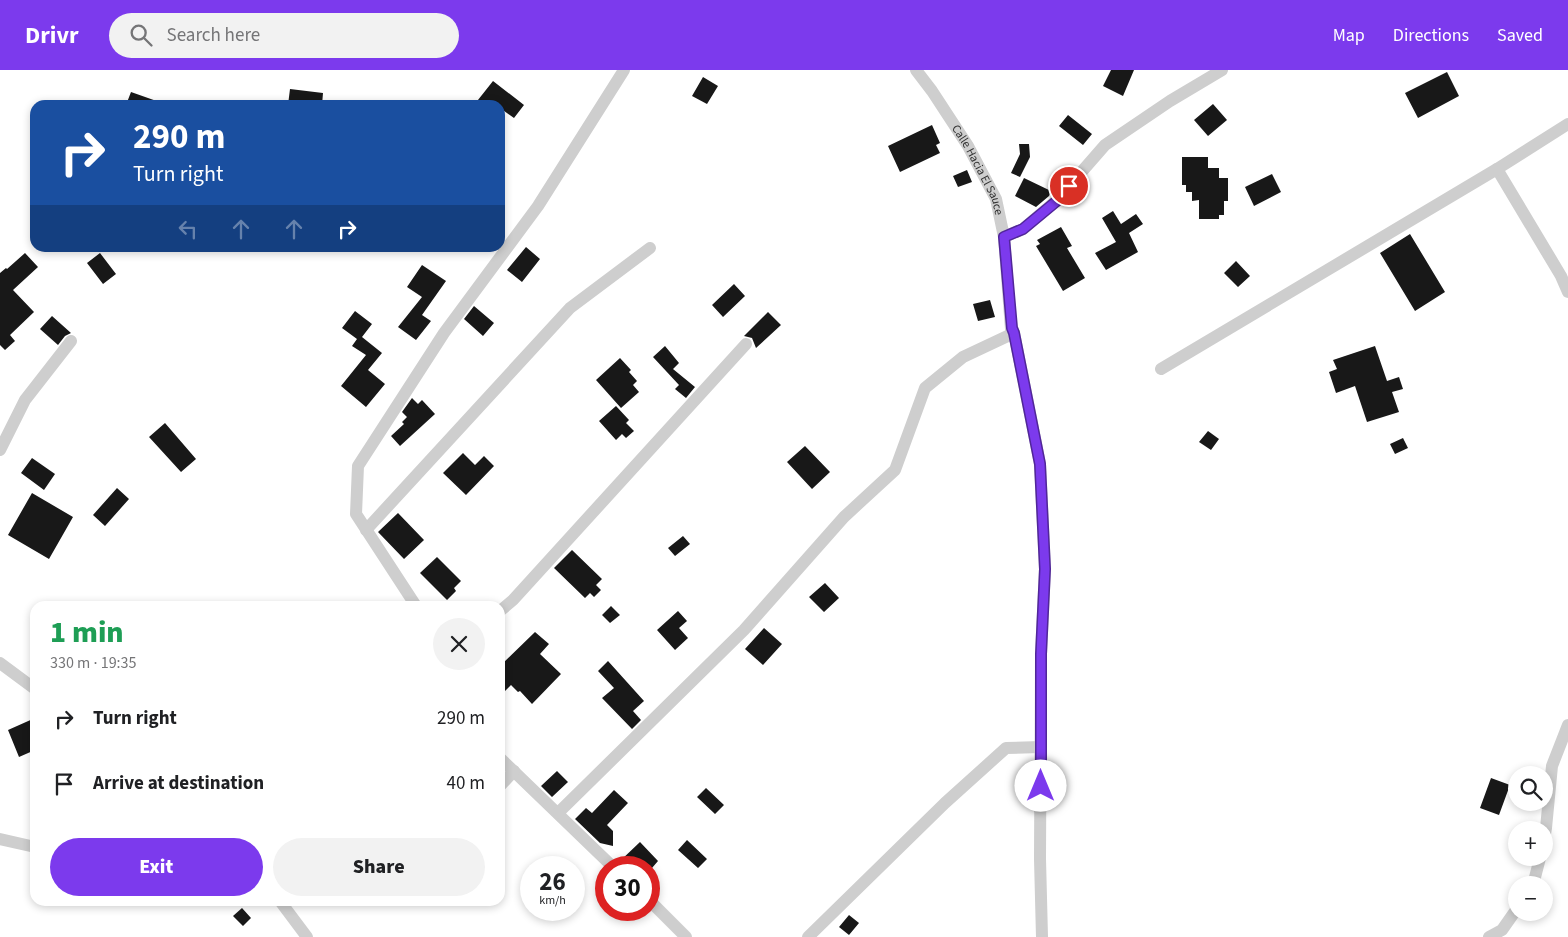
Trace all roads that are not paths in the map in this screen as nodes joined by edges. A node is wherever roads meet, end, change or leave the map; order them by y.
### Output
1 (624, 70) edge
2 (916, 70) edge
3 (1222, 70) edge
4 (1568, 124) edge
5 (1497, 169) junction
6 (1004, 237) junction
7 (650, 248) dead end
8 (505, 251) edge
9 (504, 252) edge
10 (1568, 292) edge
11 (1014, 333) junction
12 (71, 341) dead end
13 (746, 344) dead end
14 (1161, 369) dead end
15 (0, 450) edge
16 (366, 530) junction
17 (413, 601) edge
18 (505, 607) edge
19 (0, 663) edge
20 (30, 685) edge
21 (1568, 725) edge
22 (1041, 747) junction
23 (505, 763) edge
24 (514, 771) junction
25 (505, 781) edge
26 (558, 813) junction
27 (1547, 821) edge
28 (0, 839) edge
29 (30, 846) edge
30 (602, 856) edge
31 (284, 906) edge
32 (660, 911) edge
33 (1508, 921) edge
34 (307, 937) edge
35 (686, 937) edge
36 (808, 937) edge
37 (1042, 937) edge
38 (1489, 937) edge

1 - 8 street
2 - 6 street, Calle Hacia El Sauce
3 - 6 street
4 - 5 street
5 - 10 street
5 - 14 street
6 - 11 street, Calle Hacia El Sauce
7 - 16 street
9 - 16 street
11 - 22 street, Calle Hacia El Sauce
11 - 26 street
12 - 15 street
13 - 18 street
16 - 17 street
19 - 20 street
21 - 27 street
22 - 36 street
22 - 37 street, Calle Hacia El Sauce
23 - 24 street
24 - 25 street
24 - 26 street
26 - 30 street
28 - 29 street
31 - 34 street
32 - 35 street
33 - 38 street

